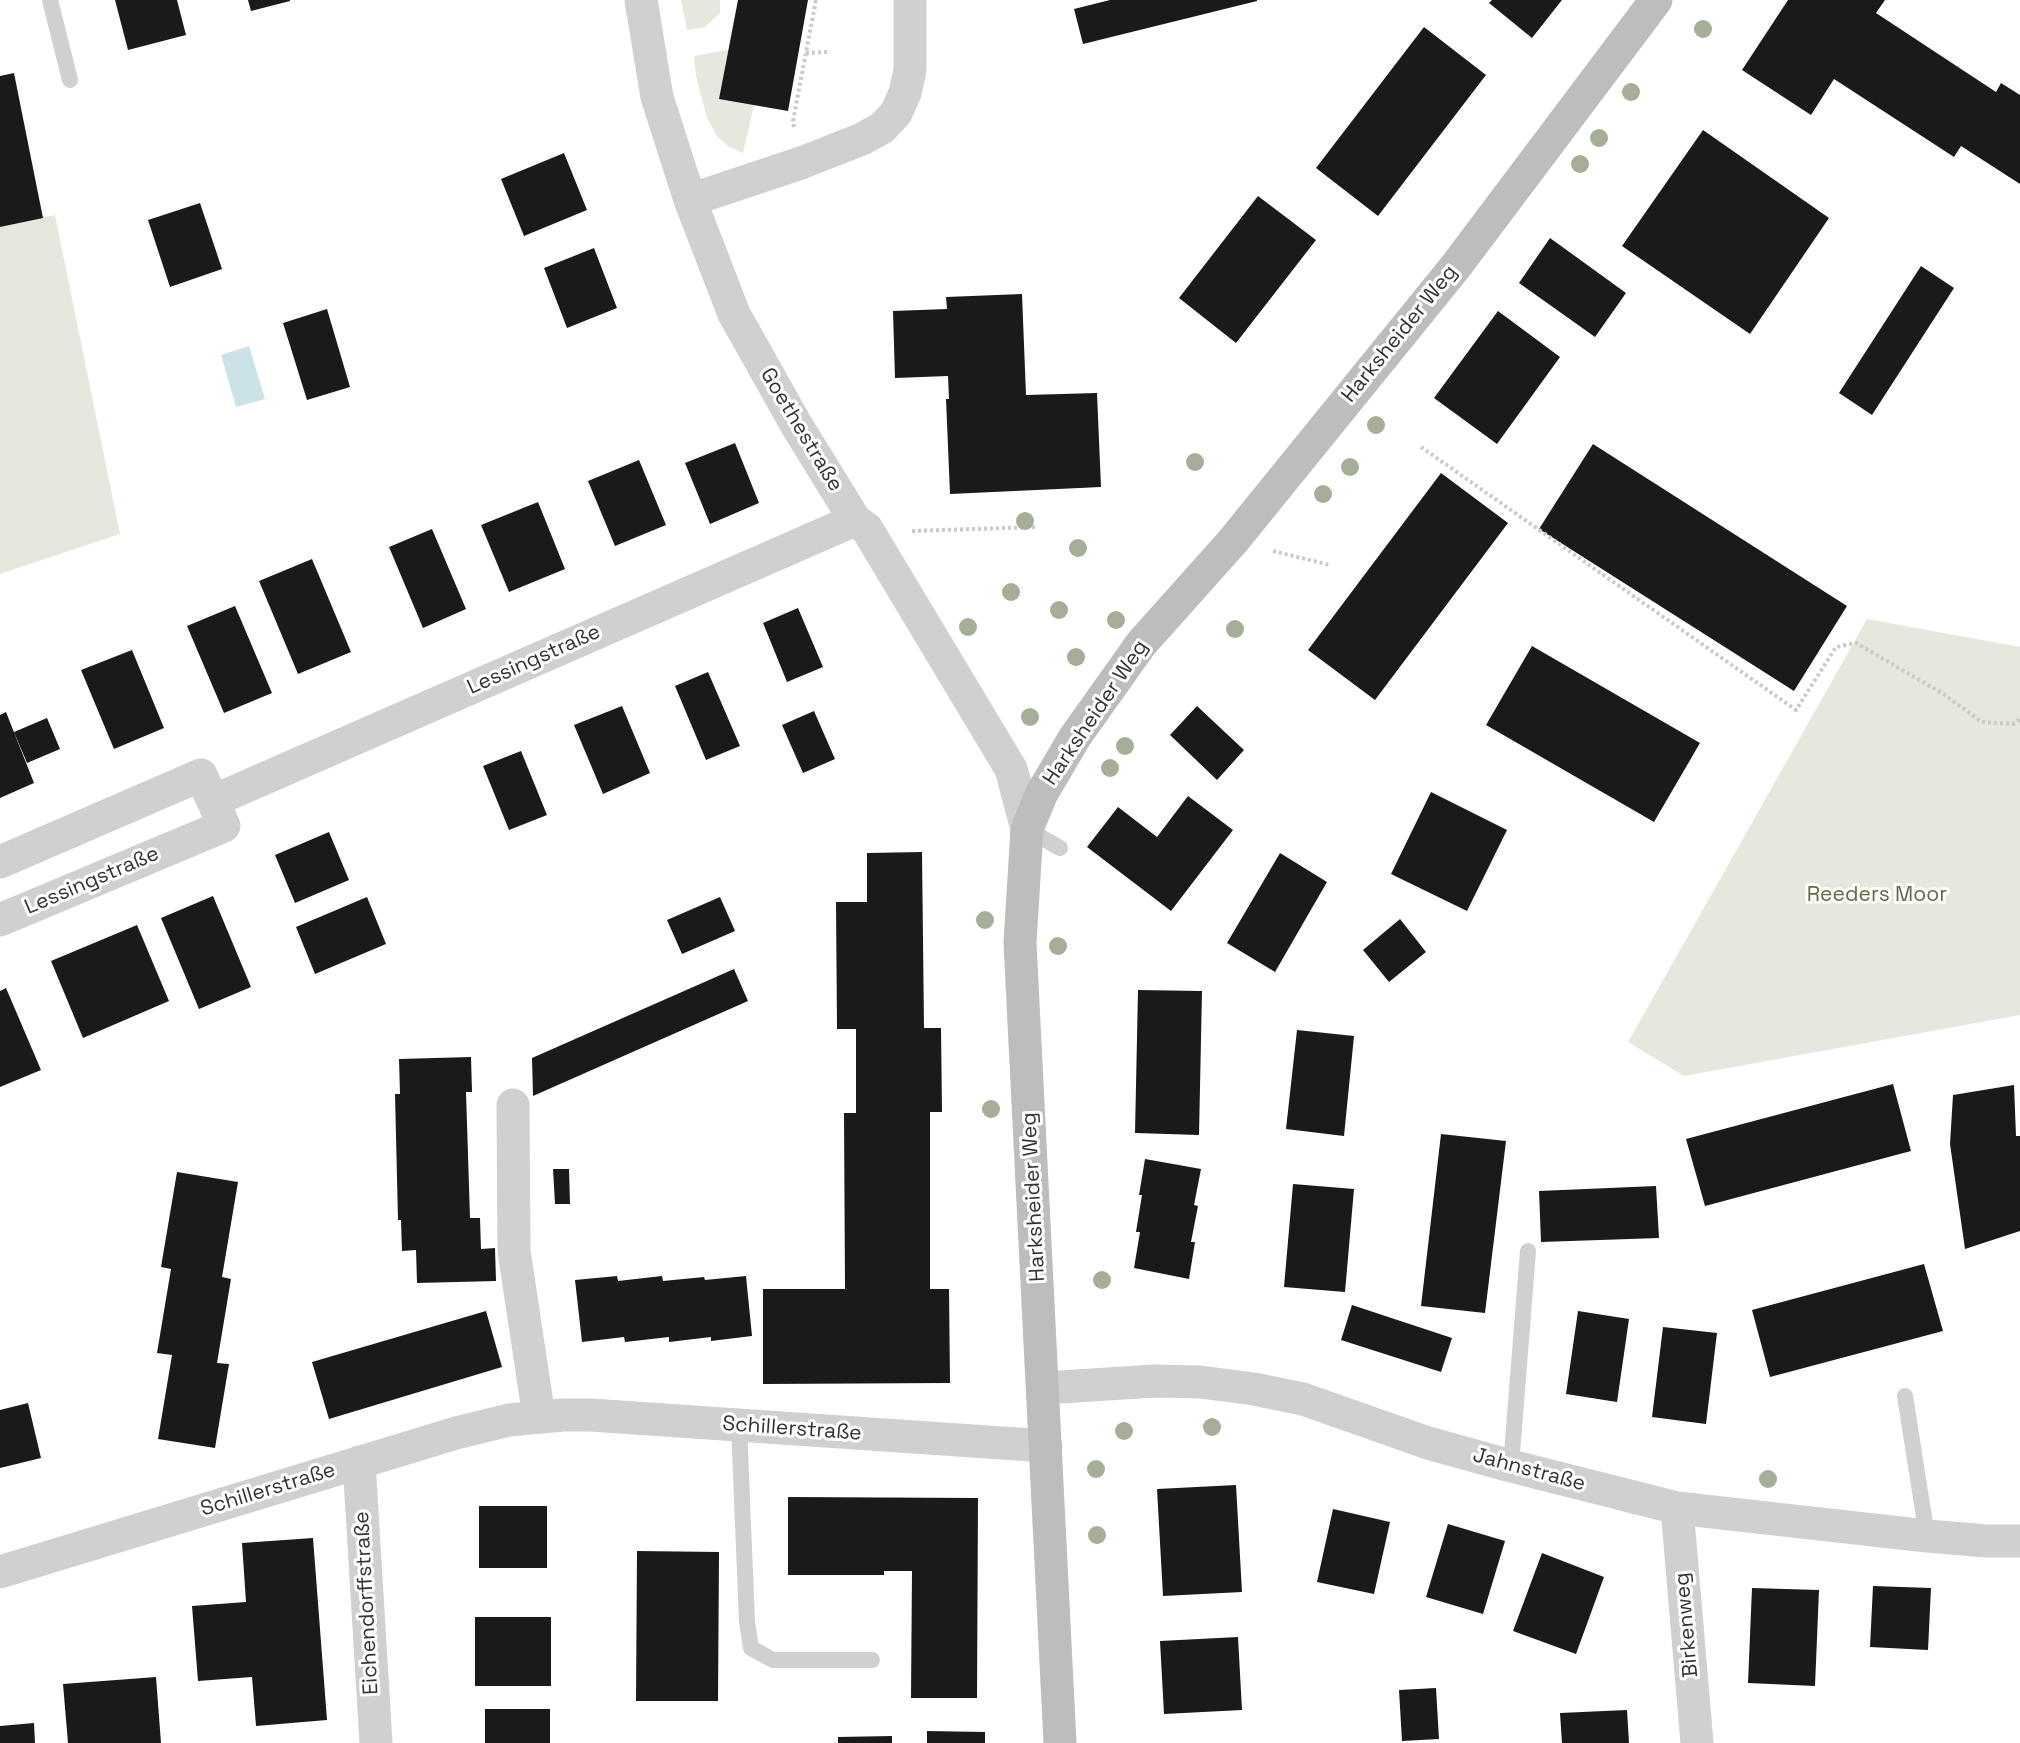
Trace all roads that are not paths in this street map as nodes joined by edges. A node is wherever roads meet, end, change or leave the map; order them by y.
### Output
1 (50, 0) edge
2 (641, 0) edge
3 (910, 0) edge
4 (1656, 0) edge
5 (70, 80) dead end
6 (690, 200) junction
7 (861, 525) junction
8 (213, 801) junction
9 (1027, 830) junction
10 (1060, 848) dead end
11 (0, 862) edge
12 (0, 920) edge
13 (513, 1105) dead end
14 (1528, 1251) dead end
15 (1044, 1388) junction
16 (1905, 1396) dead end
17 (539, 1417) junction
18 (739, 1425) junction
19 (1046, 1446) junction
20 (359, 1462) junction
21 (1511, 1466) junction
22 (1677, 1508) junction
23 (1926, 1536) junction
24 (2020, 1541) edge
25 (0, 1572) edge
26 (873, 1660) dead end
27 (376, 1743) edge
28 (1060, 1743) edge
29 (1697, 1743) edge

1 - 5 lane
2 - 6 street, Goethestraße
3 - 6 street
4 - 9 main road, Harksheider Weg
6 - 7 street, Goethestraße
7 - 8 street, Lessingstraße
7 - 9 street, Goethestraße
8 - 11 street, Lessingstraße
8 - 12 street, Lessingstraße
9 - 10 lane
9 - 15 main road, Harksheider Weg
13 - 17 street
14 - 21 lane
15 - 19 main road, Harksheider Weg
15 - 21 street, Jahnstraße
16 - 23 lane
17 - 18 street, Schillerstraße
17 - 20 street, Schillerstraße
18 - 19 street, Schillerstraße
18 - 26 lane
19 - 28 main road, Harksheider Weg
20 - 25 street, Schillerstraße
20 - 27 street, Eichendorffstraße
21 - 22 street, Jahnstraße
22 - 23 street, Jahnstraße
22 - 29 street, Birkenweg
23 - 24 street, Jahnstraße

